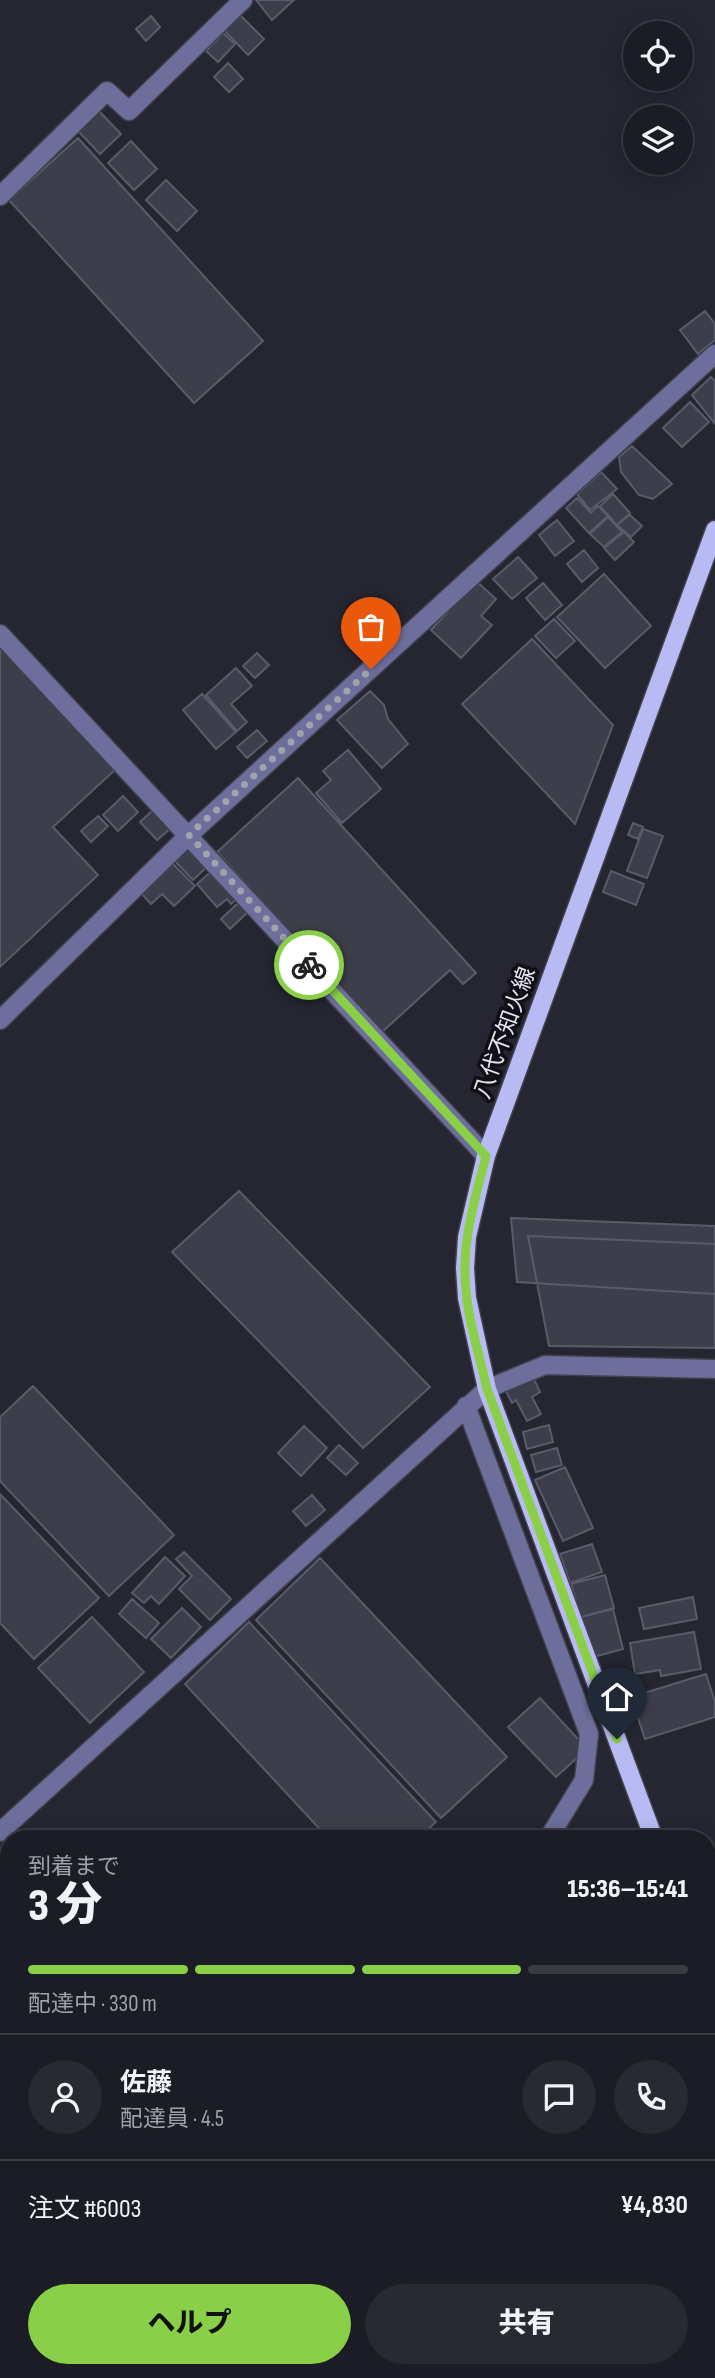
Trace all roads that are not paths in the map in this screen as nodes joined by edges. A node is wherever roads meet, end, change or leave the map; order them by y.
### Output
1 (243, 0) edge
2 (0, 196) edge
3 (715, 354) edge
4 (715, 530) edge
5 (0, 634) edge
6 (189, 835) junction
7 (0, 1020) edge
8 (486, 1156) junction
9 (715, 1369) edge
10 (487, 1389) junction
11 (467, 1406) junction
12 (2, 1830) edge
13 (553, 1830) edge
14 (651, 1830) edge

1 - 2 street
3 - 6 street
4 - 8 main road, 八代不知火線
5 - 6 street
6 - 7 street
6 - 8 street
8 - 10 main road, 八代不知火線
9 - 10 street
10 - 11 street
10 - 14 main road, 八代不知火線
11 - 12 street
11 - 13 street

